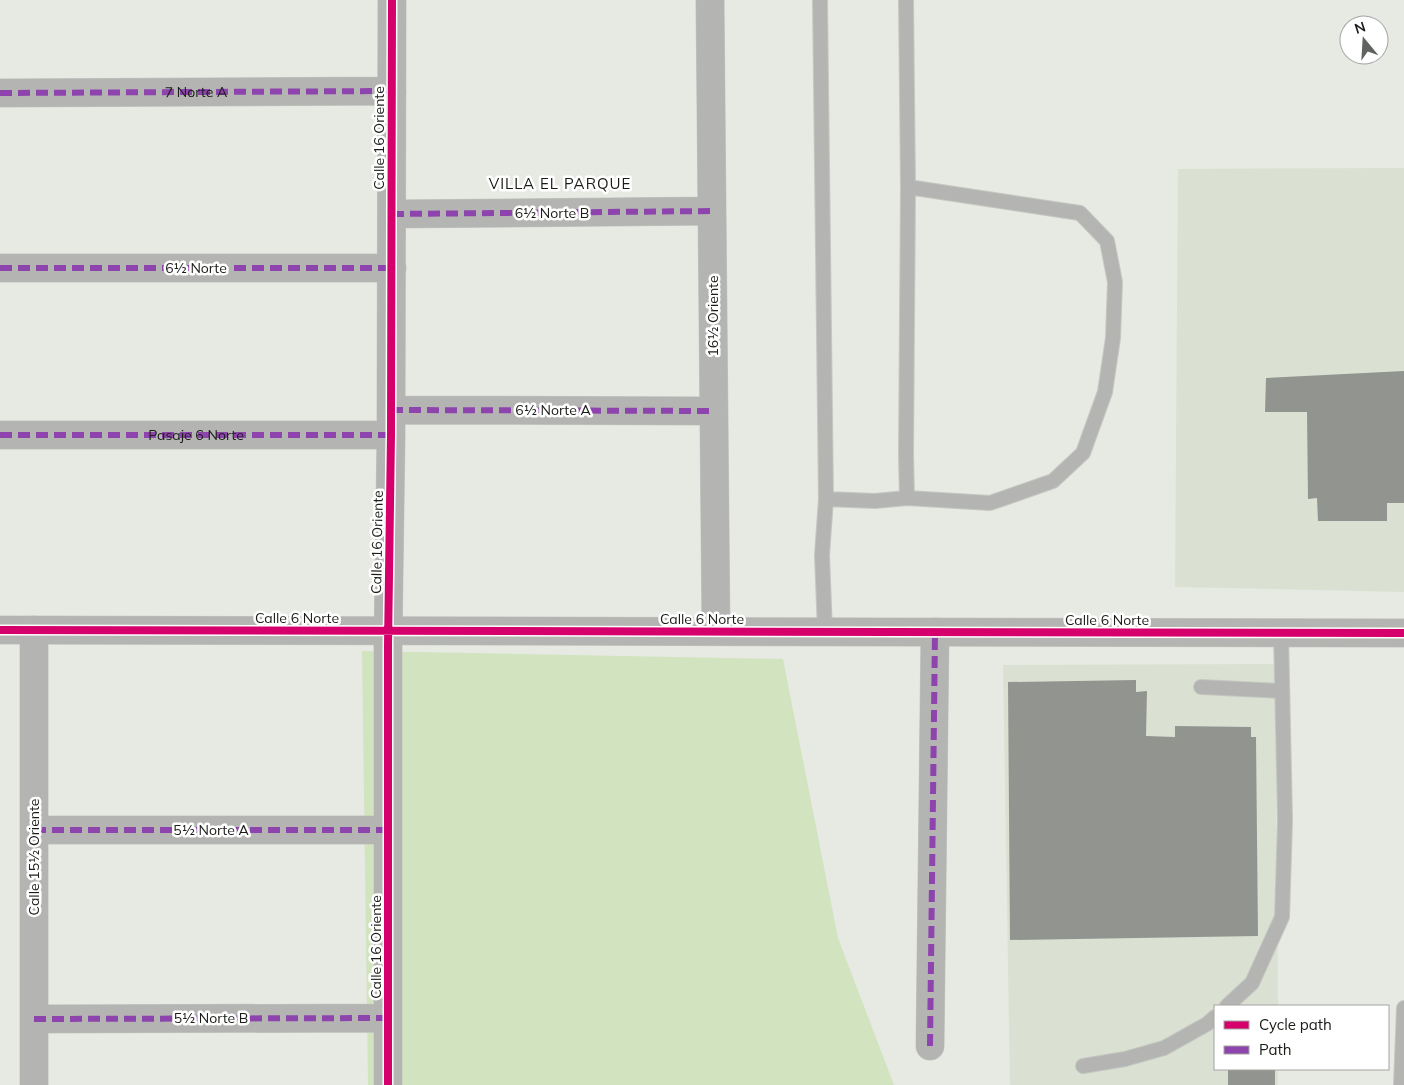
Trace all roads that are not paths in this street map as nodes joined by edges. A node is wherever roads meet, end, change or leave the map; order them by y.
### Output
1 (392, 0) edge
2 (710, 0) edge
3 (820, 0) edge
4 (906, 0) edge
5 (392, 92) junction
6 (0, 93) edge
7 (908, 187) junction
8 (712, 211) junction
9 (392, 214) junction
10 (0, 268) edge
11 (392, 268) junction
12 (714, 411) junction
13 (391, 422) junction
14 (0, 435) edge
15 (907, 498) junction
16 (826, 499) junction
17 (0, 630) edge
18 (34, 630) junction
19 (389, 630) junction
20 (716, 631) junction
21 (825, 631) junction
22 (935, 632) junction
23 (1281, 633) junction
24 (1404, 633) edge
25 (1201, 687) dead end
26 (1282, 691) junction
27 (34, 830) junction
28 (388, 830) junction
29 (1228, 1005) edge
30 (1404, 1008) edge
31 (388, 1018) junction
32 (1214, 1018) edge
33 (34, 1019) junction
34 (930, 1046) dead end
35 (1083, 1066) dead end
36 (34, 1085) edge
37 (388, 1085) edge
38 (1401, 1085) edge

1 - 5 street, Calle 16 Oriente
2 - 8 street, 16½ Oriente
3 - 16 lane
4 - 7 lane
5 - 6 street, 7 Norte A
5 - 9 street, Calle 16 Oriente
7 - 15 lane
7 - 15 lane
8 - 9 street, 6½ Norte B
8 - 12 street, 16½ Oriente
9 - 11 street, Calle 16 Oriente
10 - 11 street, 6½ Norte
11 - 13 street, Calle 16 Oriente
12 - 13 street, 6½ Norte A
12 - 20 street, 16½ Oriente
13 - 14 street, Pasaje 6 Norte
13 - 19 street, Calle 16 Oriente
15 - 16 lane
16 - 21 lane
17 - 18 street, Calle 6 Norte
18 - 19 street, Calle 6 Norte
18 - 27 street, Calle 15½ Oriente
19 - 20 street, Calle 6 Norte
19 - 28 street, Calle 16 Oriente
20 - 21 street, Calle 6 Norte
21 - 22 street, Calle 6 Norte
22 - 23 street, Calle 6 Norte
22 - 34 street
23 - 24 street, Calle 6 Norte
23 - 26 lane
25 - 26 lane
26 - 29 lane
27 - 28 street, 5½ Norte A
27 - 33 street, Calle 15½ Oriente
28 - 31 street, Calle 16 Oriente
30 - 38 lane
31 - 33 street, 5½ Norte B
31 - 37 street, Calle 16 Oriente
32 - 35 lane
33 - 36 street, Calle 15½ Oriente

